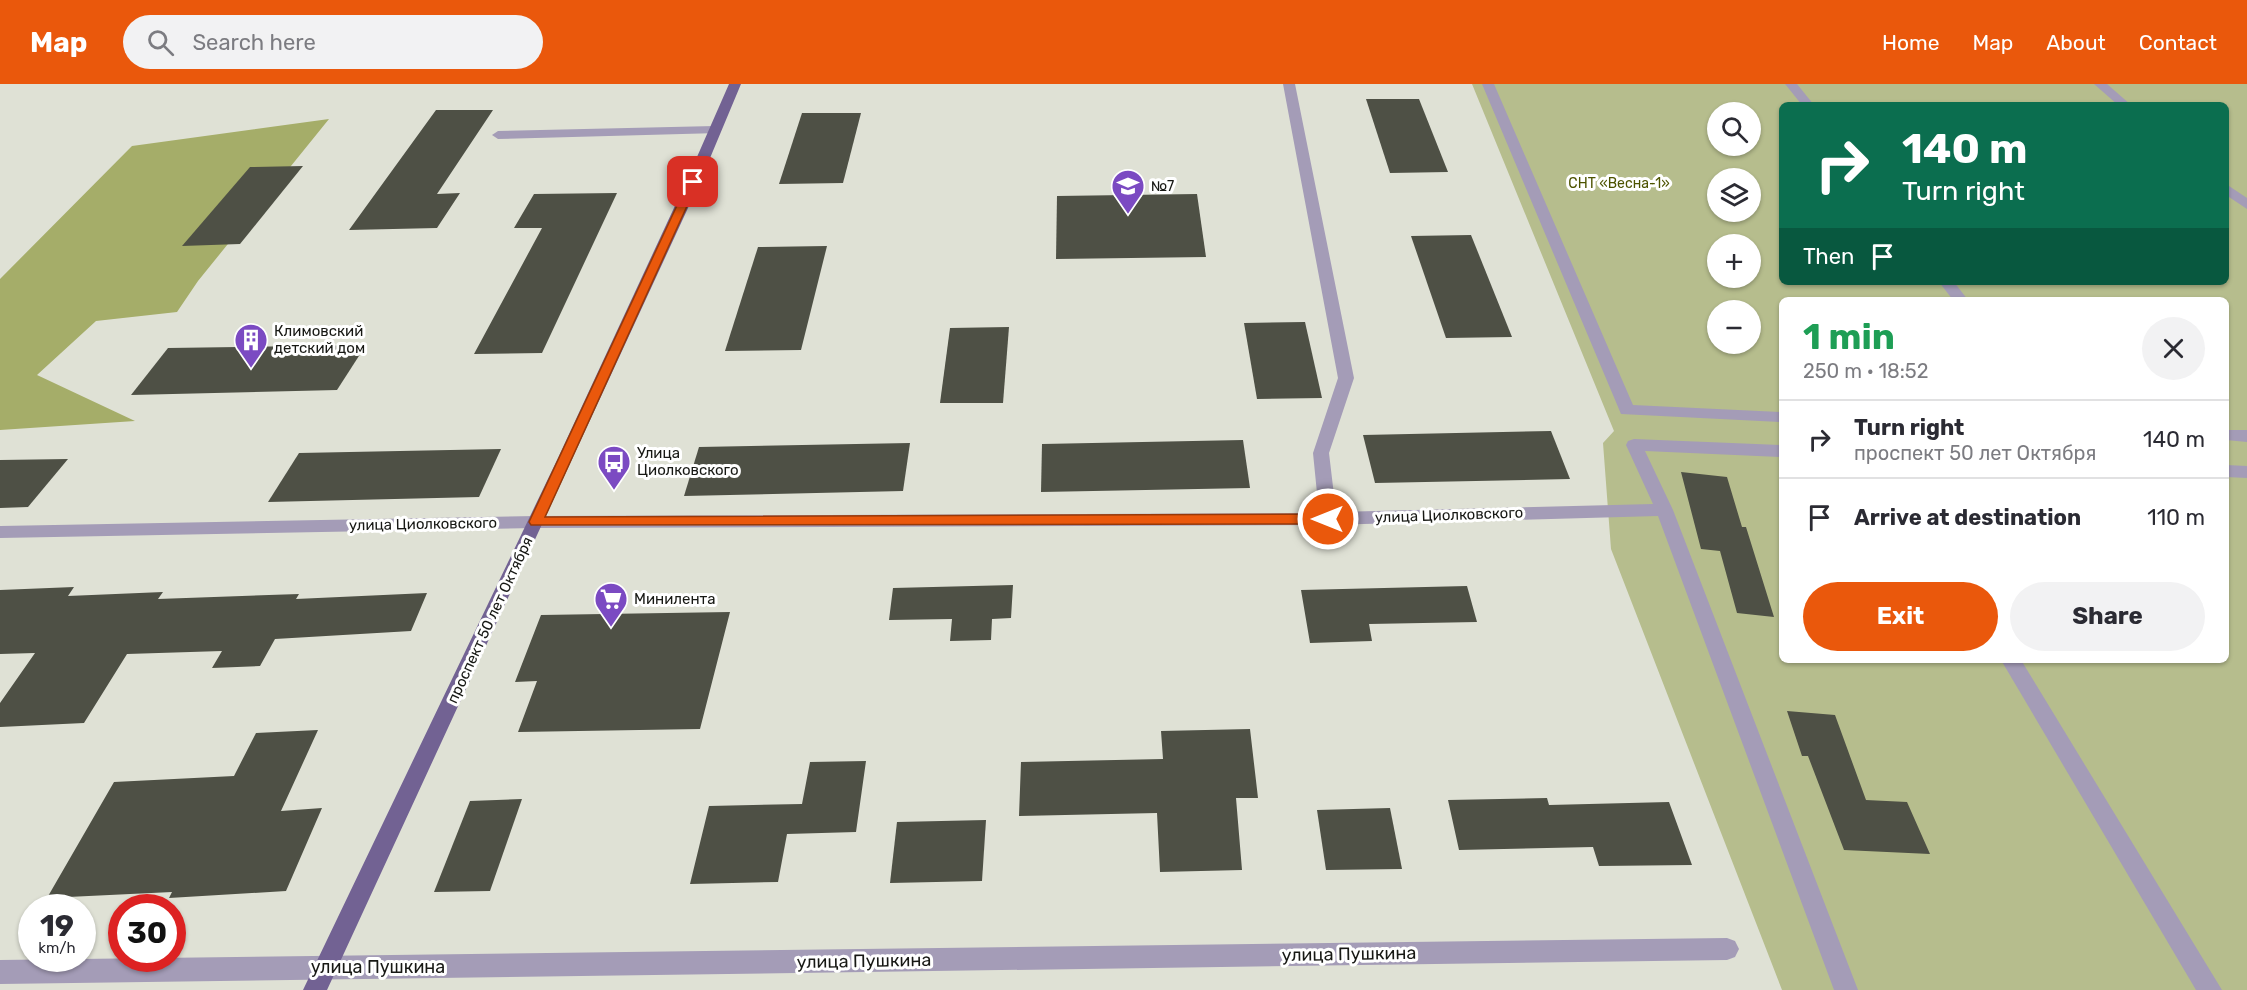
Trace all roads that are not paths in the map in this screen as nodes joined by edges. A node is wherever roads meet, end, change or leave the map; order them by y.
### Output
1 (735, 84) edge
2 (1289, 84) edge
3 (1488, 84) edge
4 (1791, 84) edge
5 (2100, 84) edge
6 (1806, 102) edge
7 (2121, 102) edge
8 (715, 130) junction
9 (498, 135) dead end
10 (2229, 190) edge
11 (2247, 205) edge
12 (1948, 285) edge
13 (1958, 297) edge
14 (1779, 417) edge
15 (2229, 435) edge
16 (2247, 436) edge
17 (1779, 451) edge
18 (2229, 471) edge
19 (2247, 472) edge
20 (1664, 510) junction
21 (1328, 519) junction
22 (536, 522) junction
23 (0, 532) edge
24 (2013, 663) edge
25 (1727, 949) dead end
26 (325, 968) junction
27 (0, 972) edge
28 (315, 990) edge
29 (1846, 990) edge
30 (2210, 990) edge

1 - 8 main road, проспект 50 лет Октября
2 - 21 street
3 - 14 street
4 - 6 street
5 - 7 street
8 - 9 street
8 - 22 main road, проспект 50 лет Октября
10 - 11 street
12 - 13 street
15 - 16 street
17 - 20 street
18 - 19 street
20 - 21 street, улица Циолковского
20 - 29 street
21 - 22 street, улица Циолковского
22 - 23 street, улица Циолковского
22 - 26 main road, проспект 50 лет Октября
24 - 30 street
25 - 26 street, улица Пушкина
26 - 27 street, улица Пушкина
26 - 28 main road, проспект 50 лет Октября

